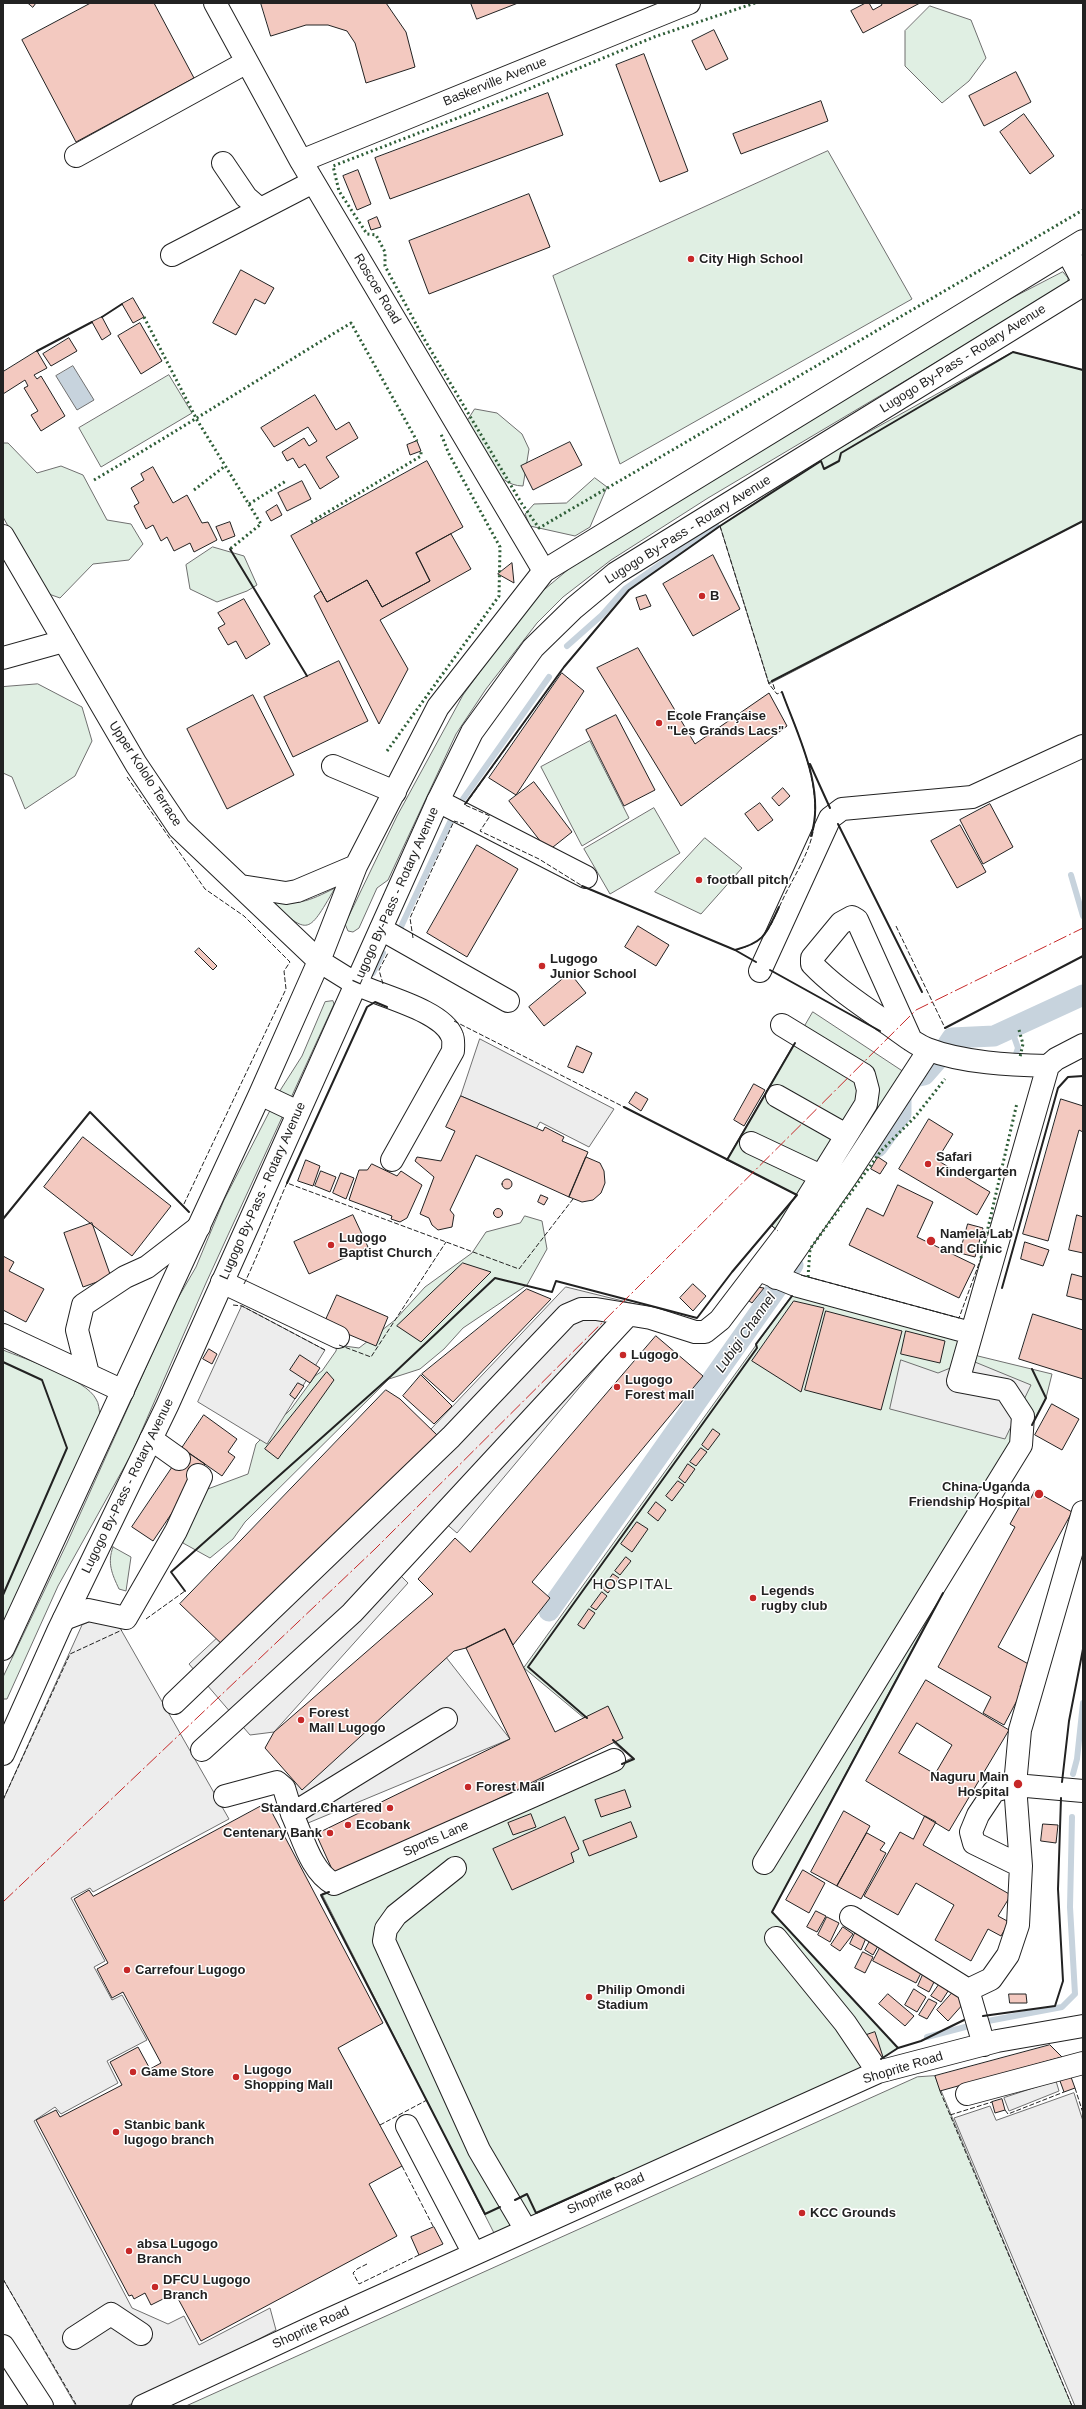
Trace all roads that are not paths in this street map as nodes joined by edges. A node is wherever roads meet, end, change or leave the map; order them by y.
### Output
1 (215, 3) edge
2 (689, 3) edge
3 (247, 62) junction
4 (76, 156) dead end
5 (301, 162) junction
6 (223, 163) dead end
7 (313, 182) junction
8 (260, 209) junction
9 (1075, 246) edge
10 (172, 255) dead end
11 (1083, 281) edge
12 (1083, 285) edge
13 (3, 536) edge
14 (544, 571) junction
15 (64, 640) junction
16 (3, 658) edge
17 (1083, 746) edge
18 (333, 766) dead end
19 (394, 792) junction
20 (438, 800) junction
21 (356, 866) junction
22 (586, 877) dead end
23 (241, 886) junction
24 (380, 929) junction
25 (319, 961) junction
26 (760, 971) dead end
27 (356, 984) junction
28 (508, 1002) dead end
29 (782, 1025) dead end
30 (920, 1045) junction
31 (1083, 1045) edge
32 (1048, 1066) junction
33 (260, 1094) junction
34 (777, 1096) dead end
35 (298, 1112) junction
36 (846, 1135) junction
37 (751, 1143) dead end
38 (392, 1160) dead end
39 (821, 1176) junction
40 (199, 1227) junction
41 (767, 1274) junction
42 (222, 1282) junction
43 (627, 1316) junction
44 (971, 1333) junction
45 (3, 1335) edge
46 (338, 1337) dead end
47 (88, 1374) junction
48 (123, 1391) junction
49 (151, 1439) junction
50 (179, 1459) dead end
51 (198, 1475) dead end
52 (1083, 1512) edge
53 (64, 1618) junction
54 (5, 1637) edge
55 (174, 1703) dead end
56 (24, 1705) junction
57 (3, 1712) edge
58 (446, 1719) dead end
59 (202, 1750) dead end
60 (3, 1754) edge
61 (614, 1760) dead end
62 (1015, 1785) junction
63 (1083, 1791) edge
64 (225, 1796) dead end
65 (292, 1814) junction
66 (764, 1863) dead end
67 (1021, 1866) junction
68 (455, 1868) dead end
69 (851, 1917) dead end
70 (776, 1938) dead end
71 (968, 1990) junction
72 (1083, 2026) edge
73 (984, 2045) junction
74 (1083, 2063) edge
75 (878, 2072) junction
76 (967, 2094) dead end
77 (407, 2126) dead end
78 (526, 2230) junction
79 (474, 2254) junction
80 (141, 2334) dead end
81 (74, 2338) dead end
82 (3, 2346) edge
83 (42, 2406) edge
84 (143, 2406) edge

1 - 3 main road, Roscoe Road
2 - 5 main road, Baskerville Avenue
3 - 4 main road
3 - 5 main road, Roscoe Road
5 - 7 main road, Roscoe Road
6 - 8 main road
7 - 8 main road
7 - 14 main road, Roscoe Road
8 - 10 main road
9 - 11 main road
9 - 14 main road
12 - 20 main road, Lugogo By-Pass - Rotary Avenue
13 - 15 main road, Upper Kololo Terrace
14 - 19 main road
15 - 16 main road
15 - 23 main road, Upper Kololo Terrace
17 - 26 main road
18 - 19 main road
19 - 21 main road
20 - 22 main road
20 - 24 main road, Lugogo By-Pass - Rotary Avenue
21 - 23 main road
21 - 25 main road
23 - 25 main road, Upper Kololo Terrace
24 - 27 main road, Lugogo By-Pass - Rotary Avenue
24 - 28 main road
25 - 27 main road, Upper Kololo Terrace
25 - 33 main road
27 - 35 main road, Lugogo By-Pass - Rotary Avenue
27 - 38 main road, Upper Kololo Terrace
29 - 36 main road
30 - 30 main road
30 - 32 main road
30 - 41 main road
31 - 32 main road
32 - 44 main road
33 - 35 main road
33 - 40 main road
34 - 36 main road
35 - 42 main road, Lugogo By-Pass - Rotary Avenue
36 - 39 main road
37 - 39 main road
39 - 41 main road
40 - 47 main road
40 - 48 main road
41 - 43 main road
41 - 44 main road
42 - 46 main road
42 - 49 main road, Lugogo By-Pass - Rotary Avenue
43 - 55 main road
43 - 59 main road
44 - 66 main road
45 - 47 main road
47 - 48 main road
48 - 54 main road
49 - 50 main road
49 - 53 main road, Lugogo By-Pass - Rotary Avenue
51 - 53 main road
52 - 62 main road
53 - 56 main road, Lugogo By-Pass - Rotary Avenue
56 - 57 main road
56 - 60 main road, Lugogo By-Pass - Rotary Avenue
58 - 65 main road
61 - 65 main road, Sports Lane
62 - 63 main road
62 - 67 main road
62 - 67 main road
64 - 65 main road
67 - 71 main road
68 - 78 main road
69 - 71 main road
70 - 75 main road
71 - 73 main road
72 - 73 main road, Shoprite Road
73 - 75 main road, Shoprite Road
74 - 76 main road
75 - 78 main road, Shoprite Road
77 - 79 main road
78 - 79 main road, Shoprite Road
79 - 84 main road, Shoprite Road
80 - 81 main road
82 - 83 main road

